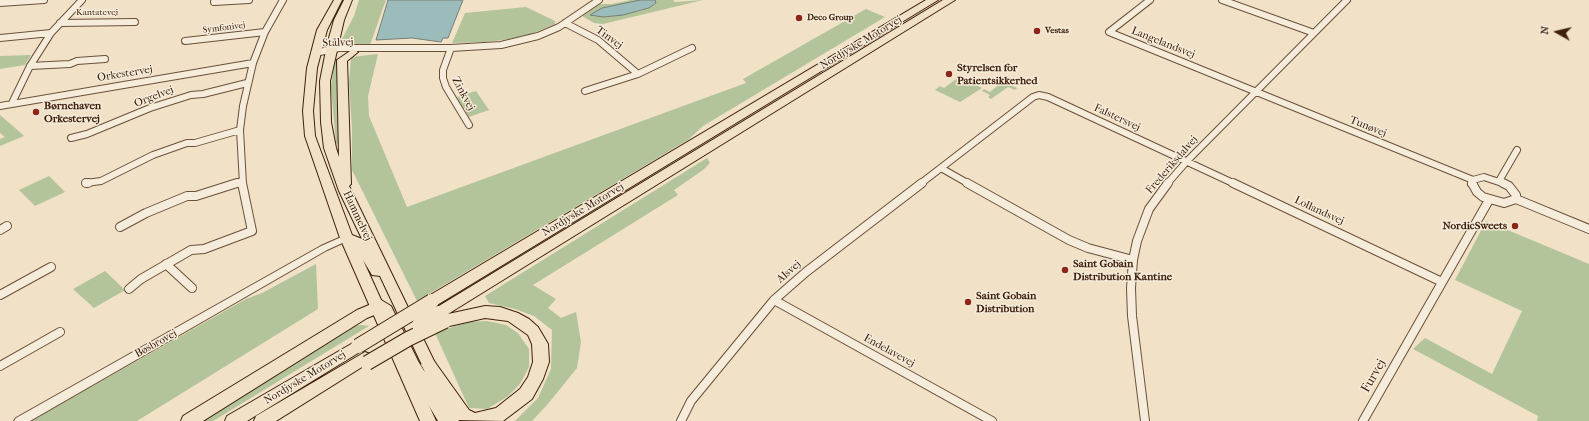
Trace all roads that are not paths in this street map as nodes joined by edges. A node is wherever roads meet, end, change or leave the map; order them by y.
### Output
1 (44, 0) edge
2 (82, 0) edge
3 (248, 0) edge
4 (283, 0) edge
5 (338, 0) edge
6 (348, 0) edge
7 (599, 0) edge
8 (933, 0) edge
9 (950, 0) edge
10 (1150, 0) edge
11 (1222, 0) edge
12 (1347, 0) edge
13 (214, 2) dead end
14 (0, 3) edge
15 (135, 22) dead end
16 (60, 23) junction
17 (565, 23) junction
18 (265, 32) junction
19 (51, 33) junction
20 (1314, 33) junction
21 (0, 38) edge
22 (185, 41) dead end
23 (451, 48) junction
24 (692, 48) dead end
25 (416, 49) junction
26 (330, 51) junction
27 (353, 52) junction
28 (315, 53) junction
29 (105, 59) dead end
30 (253, 63) junction
31 (30, 66) junction
32 (638, 74) junction
33 (247, 83) junction
34 (585, 91) dead end
35 (1256, 92) junction
36 (1039, 95) joint
37 (12, 103) junction
38 (0, 106) edge
39 (469, 125) dead end
40 (240, 130) junction
41 (71, 138) dead end
42 (1517, 150) dead end
43 (1187, 161) junction
44 (941, 168) junction
45 (1473, 180) junction
46 (1499, 180) junction
47 (242, 181) junction
48 (86, 183) dead end
49 (346, 191) junction
50 (1516, 199) junction
51 (1489, 200) junction
52 (361, 225) junction
53 (120, 227) dead end
54 (1589, 228) edge
55 (349, 241) junction
56 (1133, 260) junction
57 (166, 264) junction
58 (51, 267) dead end
59 (1442, 282) junction
60 (192, 288) dead end
61 (129, 289) dead end
62 (0, 295) edge
63 (774, 300) junction
64 (376, 306) junction
65 (401, 308) junction
66 (439, 312) junction
67 (60, 332) dead end
68 (363, 356) junction
69 (429, 365) junction
70 (0, 366) edge
71 (504, 412) junction
72 (20, 421) edge
73 (189, 421) edge
74 (233, 421) edge
75 (262, 421) edge
76 (268, 421) edge
77 (428, 421) edge
78 (447, 421) edge
79 (451, 421) edge
80 (491, 421) edge
81 (681, 421) edge
82 (992, 421) edge
83 (1145, 421) edge
84 (1363, 421) edge

1 - 14 street
2 - 16 street, Kantatevej
3 - 13 street
4 - 18 street
5 - 28 main road, Hammelvej
6 - 26 main road, Hammelvej
7 - 17 street, Stålvej
8 - 66 highway, Nordjyske Motorvej
9 - 66 highway, Nordjyske Motorvej
10 - 35 street, Langelandsvej
11 - 20 street
12 - 20 street, Frederiksdalvej
15 - 16 street, Kantatevej
16 - 19 street, Kantatevej
17 - 23 street, Stålvej
17 - 32 street, Tinvej
18 - 22 street, Symfonivej
18 - 30 street
19 - 21 street
19 - 31 street, Kantatevej
20 - 35 street, Frederiksdalvej
23 - 25 street, Stålvej
23 - 39 street, Zinkvej
24 - 32 street
25 - 26 street, Stålvej
25 - 27 street, Stålvej
26 - 27 street, Stålvej
26 - 28 street, Stålvej
26 - 49 main road, Hammelvej
27 - 49 main road
28 - 55 main road, Hammelvej
29 - 31 street
30 - 33 street
30 - 37 street, Orkestervej
31 - 37 street, Kantatevej
32 - 34 street
33 - 40 street
33 - 41 street, Orgelvej
35 - 43 street, Frederiksdalvej
35 - 45 street, Tunøvej
36 - 43 street, Falstersvej
36 - 44 street, Alsvej
37 - 38 street, Orkestervej
40 - 47 street
40 - 48 street
42 - 46 street
43 - 56 street, Frederiksdalvej
43 - 59 street, Lollandsvej
44 - 56 street
44 - 63 street, Alsvej
45 - 46 street
45 - 51 street
46 - 50 street
47 - 53 street
47 - 57 street
49 - 52 main road, Hammelvej
50 - 51 street
50 - 54 street
51 - 59 street
52 - 55 main road
52 - 65 main road, Hammelvej
55 - 64 main road, Hammelvej
55 - 65 main road
55 - 72 street, Bøsbrovej
56 - 83 street, Frederiksdalvej
57 - 60 street
57 - 61 street
58 - 62 street
59 - 84 street, Furvej
63 - 81 street, Alsvej
63 - 82 street, Endelavevej
64 - 73 highway
64 - 77 main road, Hammelvej
64 - 78 highway
65 - 69 main road, Hammelvej
66 - 68 highway, Nordjyske Motorvej, bridge
66 - 68 highway, bridge
66 - 71 highway
67 - 70 street
68 - 74 highway, Nordjyske Motorvej
68 - 75 highway, Nordjyske Motorvej
68 - 76 highway
69 - 71 highway
69 - 79 main road, Hammelvej
71 - 80 highway

